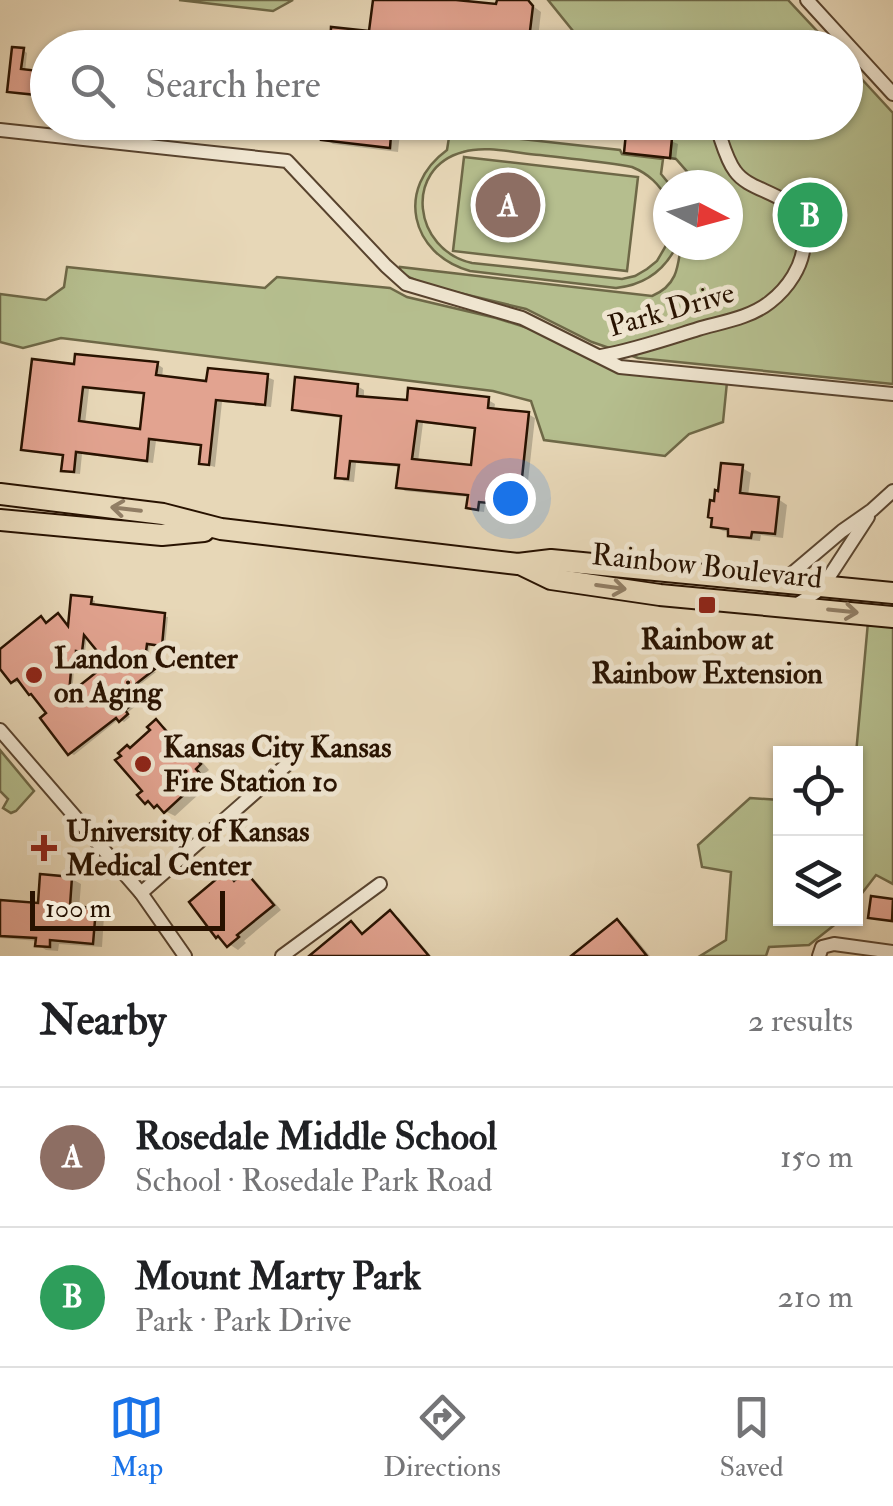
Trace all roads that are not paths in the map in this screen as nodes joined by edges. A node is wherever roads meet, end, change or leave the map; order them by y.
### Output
1 (807, 0) edge
2 (834, 30) edge
3 (863, 61) edge
4 (893, 94) edge
5 (0, 130) edge
6 (30, 133) edge
7 (96, 140) edge
8 (722, 140) edge
9 (598, 356) junction
10 (893, 394) edge
11 (893, 491) edge
12 (0, 494) edge
13 (872, 510) junction
14 (0, 520) edge
15 (221, 530) junction
16 (518, 564) junction
17 (783, 582) junction
18 (823, 586) junction
19 (893, 592) edge
20 (794, 606) junction
21 (893, 617) edge
22 (0, 730) edge
23 (291, 760) dead end
24 (380, 884) dead end
25 (141, 893) junction
26 (821, 951) edge
27 (893, 952) edge
28 (185, 956) edge
29 (282, 956) edge

1 - 2 street
3 - 4 street
5 - 6 street
7 - 9 street
8 - 9 street, Park Drive
9 - 10 street
11 - 13 street
15 -> 12 main road, Rainbow Boulevard
13 - 17 street
13 - 18 street
14 - 15 main road, Rainbow Boulevard
15 - 16 main road, Rainbow Boulevard
16 - 17 main road, Rainbow Boulevard
16 -> 20 main road, Rainbow Boulevard
17 - 18 main road, Rainbow Boulevard
18 - 19 main road, Rainbow Boulevard
18 - 20 street
20 -> 21 main road, Rainbow Boulevard
22 - 25 street
23 - 25 street
24 - 29 street
25 - 28 street
26 - 27 street

